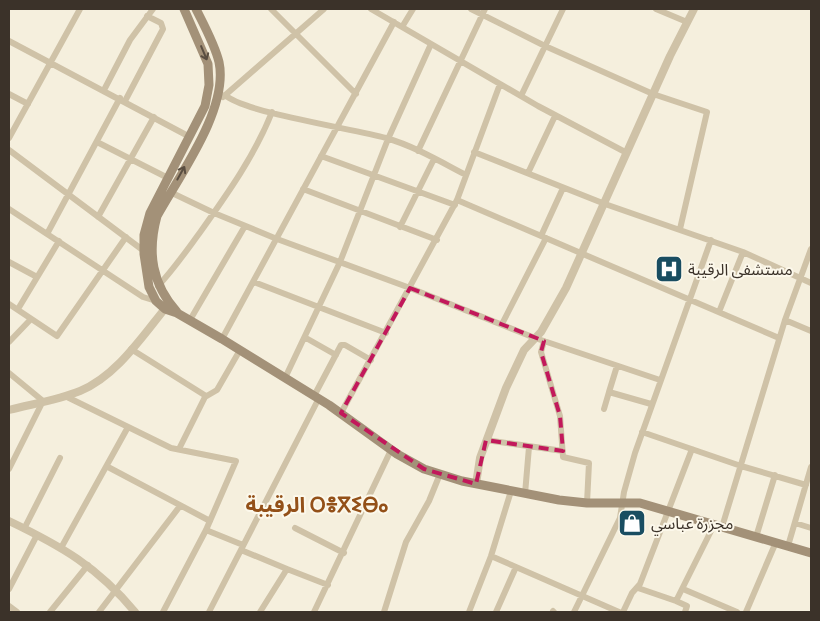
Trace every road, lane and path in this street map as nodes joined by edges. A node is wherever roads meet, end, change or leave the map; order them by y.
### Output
1 (80, 9) edge
2 (153, 9) edge
3 (184, 9) edge
4 (198, 9) edge
5 (271, 9) edge
6 (324, 9) edge
7 (371, 9) edge
8 (413, 9) edge
9 (471, 9) edge
10 (562, 9) edge
11 (656, 9) edge
12 (694, 9) edge
13 (484, 12) edge
14 (147, 16) junction
15 (394, 22) junction
16 (687, 22) junction
17 (402, 26) junction
18 (296, 33) junction
19 (9, 41) edge
20 (431, 44) junction
21 (545, 46) junction
22 (460, 61) junction
23 (51, 63) junction
24 (500, 84) junction
25 (104, 90) junction
26 (9, 94) edge
27 (356, 94) junction
28 (653, 94) junction
29 (225, 95) junction
30 (521, 96) junction
31 (122, 99) junction
32 (217, 103) junction
33 (28, 104) junction
34 (272, 112) junction
35 (555, 116) junction
36 (154, 117) junction
37 (338, 127) junction
38 (190, 136) junction
39 (9, 138) edge
40 (388, 139) junction
41 (97, 142) junction
42 (9, 150) edge
43 (418, 152) junction
44 (474, 152) junction
45 (627, 153) junction
46 (321, 156) junction
47 (130, 158) junction
48 (434, 159) junction
49 (374, 174) junction
50 (466, 174) junction
51 (528, 174) junction
52 (168, 178) junction
53 (563, 188) junction
54 (303, 190) junction
55 (418, 191) junction
56 (170, 192) junction
57 (68, 195) junction
58 (456, 202) junction
59 (605, 204) junction
60 (9, 209) edge
61 (360, 212) junction
62 (214, 213) junction
63 (98, 216) junction
64 (245, 226) junction
65 (400, 227) junction
66 (680, 230) junction
67 (47, 234) junction
68 (126, 237) junction
69 (544, 237) junction
70 (277, 239) junction
71 (437, 240) junction
72 (711, 240) junction
73 (59, 241) junction
74 (811, 249) edge
75 (144, 251) junction
76 (743, 252) junction
77 (582, 253) junction
78 (9, 262) edge
79 (340, 262) junction
80 (104, 272) junction
81 (38, 277) junction
82 (800, 278) junction
83 (254, 282) junction
84 (811, 283) edge
85 (158, 286) junction
86 (410, 288) junction
87 (690, 300) junction
88 (156, 301) junction
89 (9, 304) edge
90 (167, 307) junction
91 (319, 308) junction
92 (18, 309) junction
93 (719, 312) junction
94 (31, 319) junction
95 (190, 320) junction
96 (785, 320) junction
97 (502, 324) junction
98 (811, 331) edge
99 (386, 333) junction
100 (306, 338) junction
101 (535, 338) junction
102 (779, 338) junction
103 (222, 339) junction
104 (9, 342) edge
105 (544, 342) junction
106 (131, 349) junction
107 (240, 350) junction
108 (336, 355) junction
109 (371, 360) junction
110 (617, 366) junction
111 (9, 373) edge
112 (285, 378) junction
113 (660, 380) junction
114 (609, 392) junction
115 (64, 395) junction
116 (206, 396) junction
117 (317, 397) junction
118 (43, 401) junction
119 (652, 404) junction
120 (604, 409) dead end
121 (9, 410) edge
122 (341, 413) junction
123 (128, 427) junction
124 (642, 432) junction
125 (486, 440) junction
126 (529, 447) junction
127 (180, 449) junction
128 (391, 450) junction
129 (692, 450) junction
130 (563, 452) junction
131 (60, 458) dead end
132 (11, 459) edge
133 (741, 466) junction
134 (108, 467) junction
135 (9, 469) edge
136 (811, 472) edge
137 (440, 474) junction
138 (775, 475) junction
139 (476, 484) junction
140 (806, 484) junction
141 (511, 491) junction
142 (525, 494) junction
143 (587, 503) junction
144 (623, 503) junction
145 (180, 506) junction
146 (668, 512) junction
147 (9, 521) edge
148 (210, 522) junction
149 (795, 523) junction
150 (718, 526) junction
151 (295, 528) dead end
152 (811, 528) edge
153 (24, 529) junction
154 (206, 530) junction
155 (37, 535) junction
156 (756, 537) junction
157 (776, 542) junction
158 (788, 546) junction
159 (61, 548) junction
160 (242, 548) junction
161 (344, 553) junction
162 (811, 553) edge
163 (491, 556) junction
164 (88, 565) junction
165 (516, 567) junction
166 (287, 569) junction
167 (328, 585) junction
168 (638, 588) junction
169 (9, 589) edge
170 (683, 589) junction
171 (117, 590) junction
172 (582, 598) junction
173 (676, 602) junction
174 (9, 606) edge
175 (17, 612) edge
176 (50, 612) edge
177 (99, 612) edge
178 (135, 612) edge
179 (163, 612) edge
180 (209, 612) edge
181 (260, 612) edge
182 (314, 612) edge
183 (384, 612) edge
184 (468, 612) edge
185 (496, 612) edge
186 (574, 612) edge
187 (619, 612) edge
188 (623, 612) edge
189 (685, 612) edge
190 (737, 612) edge
191 (746, 612) edge

1 - 23 street
2 - 14 street
3 -> 38 main road
4 - 32 main road
5 - 18 street
6 - 18 street
7 - 15 street
8 - 17 street
9 - 13 street
10 - 21 street
11 - 16 street
12 - 16 street
13 - 21 street
13 - 22 street
14 - 25 street
14 - 31 street
15 - 17 street
15 - 27 street
16 - 28 street
17 - 20 street
18 - 27 street
18 - 29 street
19 - 23 street
20 - 22 street
20 - 40 street
21 - 28 street
21 - 30 street
22 - 24 street
22 - 43 street
23 - 25 street
23 - 33 street
24 - 30 street
24 - 44 street
25 - 31 street
26 - 33 street
27 - 37 street
28 - 45 street
28 - 66 street
29 - 32 street
29 - 34 street
30 - 35 street
31 - 36 street
31 - 41 street
56 -> 32 main road
33 - 39 street
34 - 37 street
34 - 62 street
35 - 45 street
35 - 51 street
36 - 38 street
36 - 47 street
37 - 40 street
37 - 46 street
38 - 52 main road
40 - 43 street
40 - 49 street
41 - 47 street
41 - 57 street
42 - 57 street
43 - 48 street
44 - 50 street
44 - 51 street
45 - 59 street
46 - 49 street
46 - 54 street
47 - 52 street
47 - 63 street
48 - 50 street
48 - 55 street
49 - 55 street
49 - 61 street
50 - 58 street
51 - 53 street
52 - 75 main road
53 - 59 street
53 - 69 street
54 - 61 street
54 - 70 street
55 - 58 street
55 - 65 street
56 - 62 street
56 - 85 main road
57 - 63 street
57 - 67 street
58 - 69 street
58 - 71 street
59 - 66 street
59 - 77 street
60 - 67 street
61 - 65 street
61 - 79 street
62 - 64 street
62 - 85 street
63 - 68 street
64 - 70 street
64 - 95 street
65 - 71 street
66 - 72 street
67 - 73 street
68 - 75 street
68 - 80 street
69 - 77 street
69 - 97 street
70 - 79 street
70 - 83 street
71 - 86 street
72 - 76 street
72 - 87 street
73 - 80 street
73 - 81 street
74 - 82 street
75 - 88 main road
76 - 82 street
76 - 93 street
77 - 87 street
77 - 101 street
78 - 81 street
79 - 86 street
79 - 91 street
80 - 88 street
80 - 94 street
81 - 92 street
82 - 84 street
82 - 96 street
83 - 91 street
83 - 103 street
85 - 90 main road
86 - 97 street
86 - 99 street
87 - 93 street
87 - 113 street
88 - 90 main road
89 - 92 street
90 - 95 main road
90 - 106 street
91 - 99 street
91 - 100 street
92 - 94 street
93 - 102 street
94 - 104 street
95 - 103 main road
96 - 98 street
96 - 102 street
97 - 101 street
99 - 109 street
100 - 108 street
100 - 112 street
101 - 105 street
101 - 125 street
102 - 133 street
103 - 107 main road
105 - 110 street
105 - 130 street
106 - 115 street
106 - 116 street
107 - 112 main road
107 - 116 street
108 - 109 street
108 - 117 street
109 - 122 street
110 - 113 street
110 - 114 street
111 - 118 street
112 - 117 main road
113 - 119 street
114 - 119 street
114 - 120 street
115 - 118 street
115 - 123 street
116 - 127 street
117 - 122 main road
117 - 160 street
118 - 121 street
118 - 132 street
119 - 124 street
122 - 128 main road
123 - 127 street
123 - 134 street
124 - 129 street
124 - 144 street
125 - 126 street
125 - 139 street
126 - 130 street
126 - 142 street
127 - 148 street
128 - 137 main road
128 - 161 street
129 - 133 street
129 - 146 street
130 - 143 street
131 - 153 street
132 - 135 street
133 - 138 street
133 - 150 street
134 - 145 street
134 - 159 street
136 - 140 street
137 - 139 main road
137 - 183 street
138 - 140 street
138 - 156 street
139 - 141 main road
140 - 149 street
141 - 142 main road
141 - 163 street
142 - 143 main road
143 - 144 main road
144 - 146 main road
144 - 172 street
145 - 148 street
145 - 171 street
146 - 150 main road
146 - 168 street
147 - 153 street
148 - 154 street
149 - 152 street
149 - 158 street
150 - 156 main road
150 - 170 street
151 - 161 street
153 - 155 street
154 - 160 street
154 - 179 street
155 - 159 street
155 - 169 street
156 - 157 main road
157 - 158 main road
157 - 191 street
158 - 162 main road
159 - 164 street
160 - 166 street
160 - 180 street
161 - 167 street
163 - 165 street
163 - 184 street
164 - 171 street
164 - 176 street
165 - 172 street
165 - 185 street
166 - 167 street
166 - 181 street
167 - 182 street
168 - 173 street
168 - 188 street
170 - 173 street
170 - 190 street
171 - 177 street
171 - 178 street
172 - 186 street
172 - 187 street
173 - 189 street
174 - 175 street

